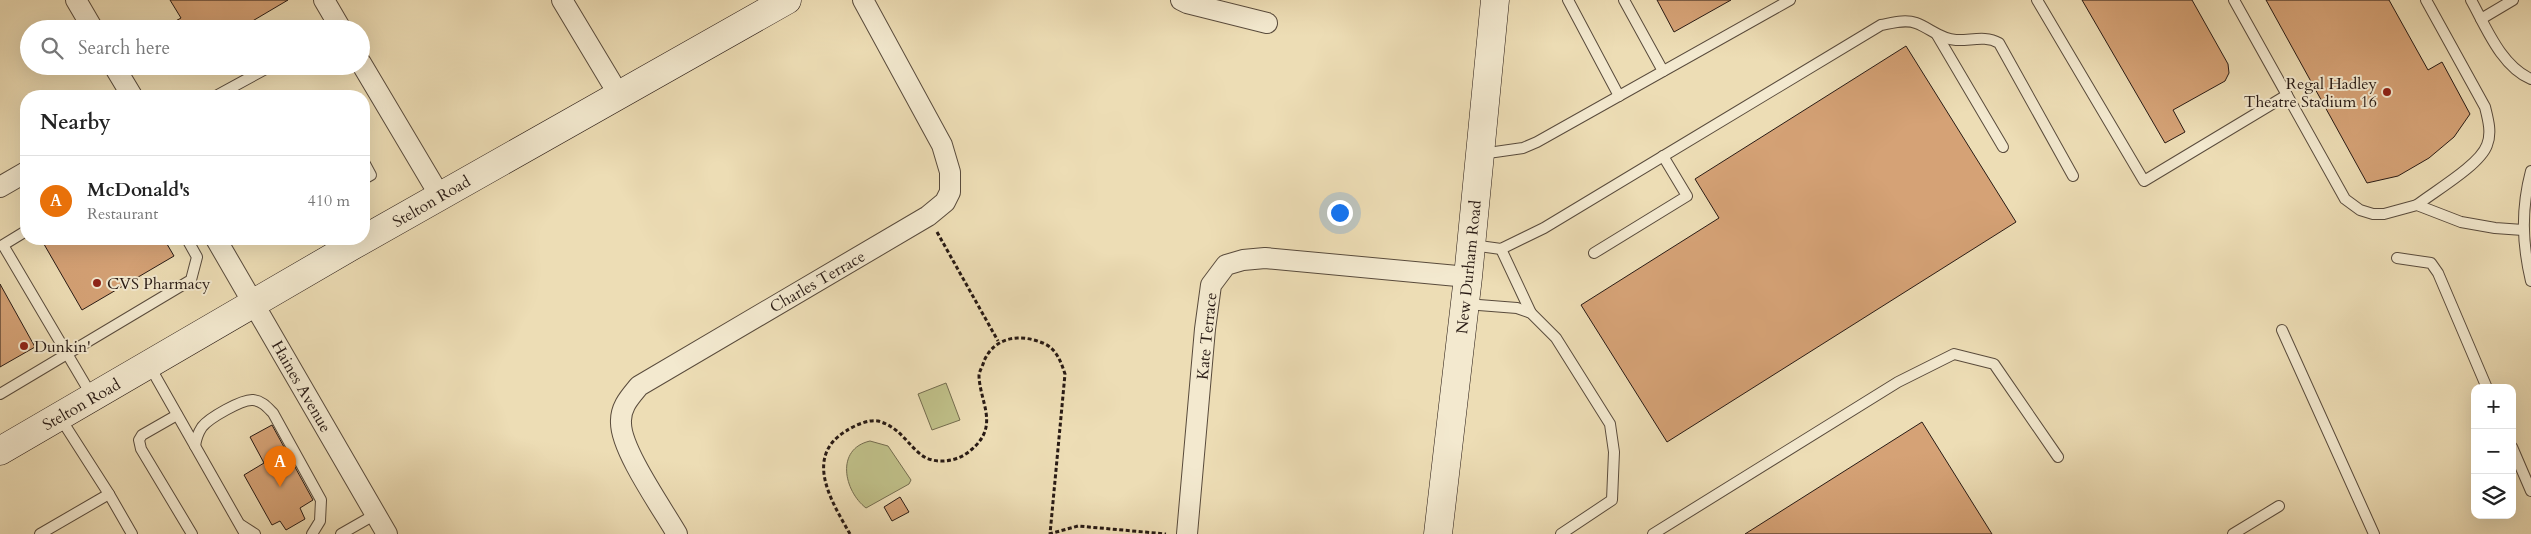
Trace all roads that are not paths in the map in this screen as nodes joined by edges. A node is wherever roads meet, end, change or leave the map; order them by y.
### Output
1 (77, 0) edge
2 (324, 0) edge
3 (562, 0) edge
4 (786, 0) edge
5 (863, 0) edge
6 (1181, 0) edge
7 (1495, 0) edge
8 (1568, 0) edge
9 (1624, 0) edge
10 (1790, 0) edge
11 (2037, 0) edge
12 (2234, 0) edge
13 (2426, 0) edge
14 (2471, 0) edge
15 (2513, 0) edge
16 (2481, 19) junction
17 (88, 20) edge
18 (336, 20) edge
19 (1267, 24) dead end
20 (1937, 36) junction
21 (1663, 71) junction
22 (119, 75) edge
23 (254, 75) edge
24 (368, 75) edge
25 (2531, 79) edge
26 (128, 90) edge
27 (227, 90) edge
28 (619, 95) junction
29 (2287, 95) junction
30 (1619, 96) junction
31 (2003, 147) dead end
32 (1480, 154) junction
33 (1663, 156) junction
34 (2531, 171) edge
35 (20, 175) edge
36 (2073, 176) dead end
37 (0, 187) edge
38 (440, 196) junction
39 (2417, 204) junction
40 (2523, 230) junction
41 (370, 232) edge
42 (20, 235) edge
43 (190, 245) edge
44 (220, 245) edge
45 (346, 245) edge
46 (1471, 245) junction
47 (1501, 248) junction
48 (1594, 253) dead end
49 (2397, 258) dead end
50 (2531, 281) edge
51 (1466, 290) junction
52 (254, 303) junction
53 (1531, 313) junction
54 (2282, 330) dead end
55 (67, 354) junction
56 (149, 364) junction
57 (2485, 384) edge
58 (0, 394) edge
59 (92, 397) junction
60 (178, 415) junction
61 (59, 416) junction
62 (195, 446) junction
63 (0, 451) edge
64 (2516, 456) edge
65 (2058, 457) dead end
66 (2531, 491) edge
67 (109, 494) junction
68 (2279, 506) dead end
69 (376, 514) junction
70 (240, 524) junction
71 (40, 534) edge
72 (132, 534) edge
73 (192, 534) edge
74 (245, 534) edge
75 (255, 534) edge
76 (312, 534) edge
77 (341, 534) edge
78 (387, 534) edge
79 (677, 534) edge
80 (1187, 534) edge
81 (1438, 534) edge
82 (1561, 534) edge
83 (1653, 534) edge
84 (2233, 534) edge
85 (2374, 534) edge

1 - 17 street
2 - 18 street
3 - 28 street
4 - 28 main road, Stelton Road
5 - 79 street, Charles Terrace
6 - 19 street
7 - 32 main road, New Durham Road
8 - 30 lane
9 - 21 lane
10 - 21 lane
11 - 29 lane
12 - 29 lane
13 - 39 lane
14 - 16 lane
15 - 16 lane
16 - 25 lane
20 - 31 lane
20 - 33 lane
20 - 36 lane
21 - 30 lane
22 - 26 street
23 - 27 lane
24 - 38 street
28 - 38 main road, Stelton Road
29 - 39 lane
30 - 32 lane
32 - 46 main road, New Durham Road
33 - 47 lane
33 - 48 lane
34 - 40 lane
35 - 37 street
38 - 41 main road, Stelton Road
39 - 40 lane
40 - 50 lane
42 - 55 lane
43 - 55 lane
44 - 52 street, Haines Avenue
45 - 52 main road, Stelton Road
46 - 47 lane
46 - 51 main road, New Durham Road
47 - 53 lane
49 - 57 lane
51 - 53 lane
51 - 80 street, Kate Terrace
51 - 81 main road, New Durham Road
52 - 56 main road, Stelton Road
52 - 69 street, Haines Avenue
53 - 82 lane
54 - 85 lane
55 - 58 lane
55 - 59 lane
56 - 59 main road, Stelton Road
56 - 60 lane
59 - 61 main road, Stelton Road
60 - 62 lane
60 - 73 lane
61 - 63 main road, Stelton Road
61 - 67 lane
62 - 70 lane
62 - 76 lane
64 - 66 lane
65 - 83 lane
67 - 71 lane
67 - 72 lane
68 - 84 lane
69 - 77 lane
69 - 78 street, Haines Avenue
70 - 74 lane
70 - 75 lane

